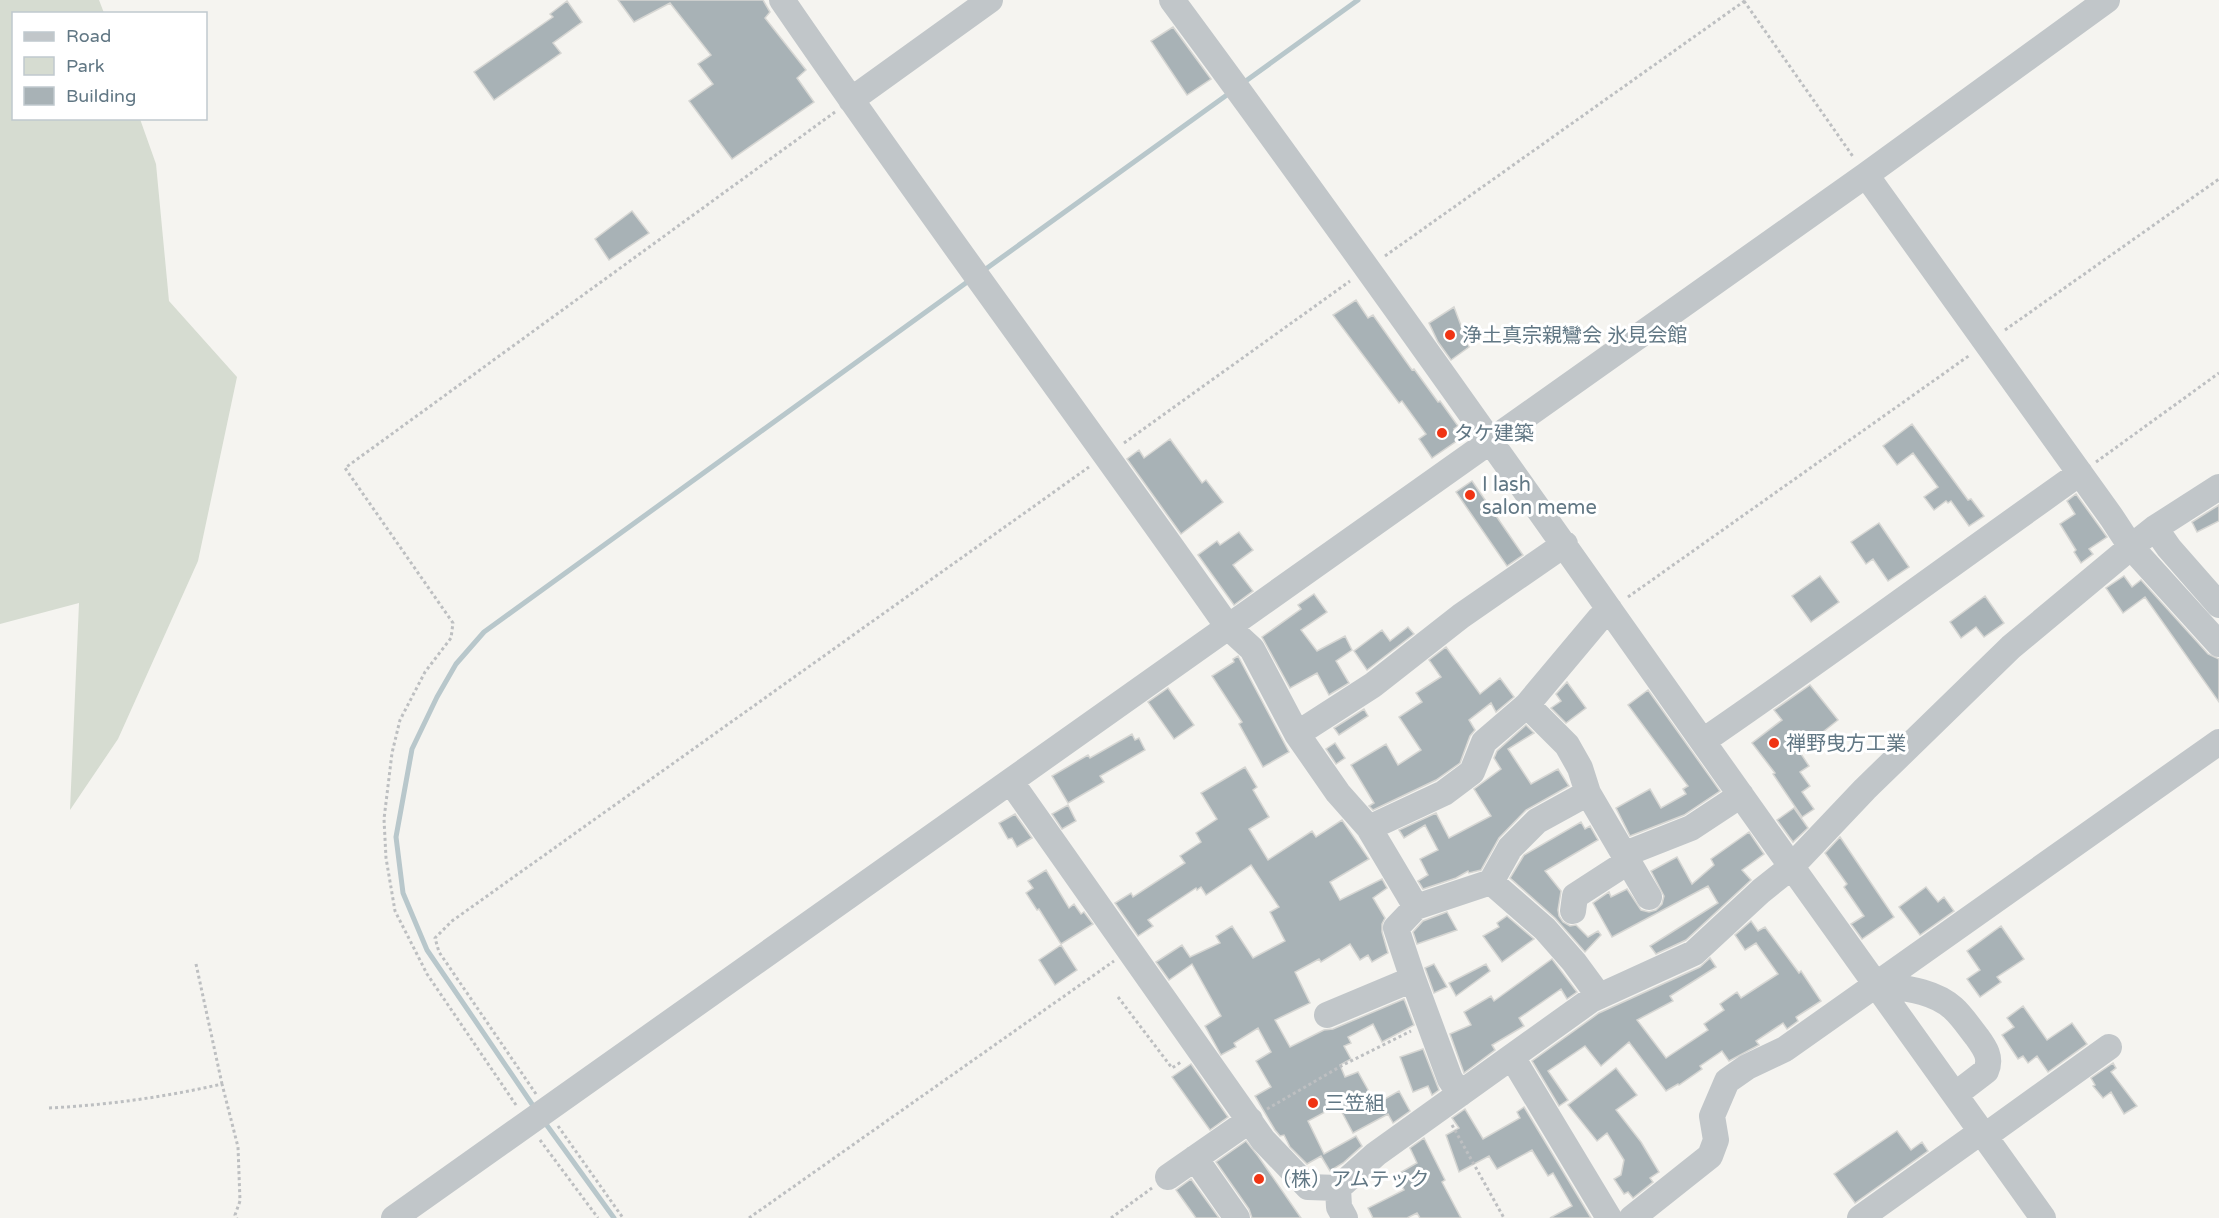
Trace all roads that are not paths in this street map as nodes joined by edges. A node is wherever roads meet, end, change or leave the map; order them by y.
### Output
1 (782, 0) edge
2 (990, 0) edge
3 (1172, 0) edge
4 (2107, 0) edge
5 (851, 100) junction
6 (1866, 175) junction
7 (1490, 441) junction
8 (2080, 473) junction
9 (2219, 487) edge
10 (2155, 528) junction
11 (1565, 544) junction
12 (2131, 547) junction
13 (2219, 605) edge
14 (1610, 610) junction
15 (1228, 627) junction
16 (2219, 644) edge
17 (1527, 705) junction
18 (1297, 735) junction
19 (1703, 741) junction
20 (2219, 742) edge
21 (1011, 782) junction
22 (1588, 793) junction
23 (1741, 795) junction
24 (1369, 828) junction
25 (1627, 858) junction
26 (1791, 867) junction
27 (1491, 882) junction
28 (1649, 897) dead end
29 (1416, 907) junction
30 (1573, 911) dead end
31 (1413, 979) junction
32 (1877, 984) junction
33 (1599, 996) junction
34 (1327, 1015) dead end
35 (2109, 1047) dead end
36 (1512, 1057) junction
37 (1956, 1094) junction
38 (1451, 1100) junction
39 (1250, 1120) junction
40 (1984, 1134) junction
41 (1195, 1158) junction
42 (1168, 1177) road end
43 (1338, 1188) junction
44 (394, 1218) edge
45 (1237, 1218) edge
46 (1345, 1218) edge
47 (1609, 1218) edge
48 (1632, 1218) edge
49 (1860, 1218) edge
50 (2043, 1218) edge

1 - 5 street
2 - 5 street
3 - 7 street
4 - 6 street
5 - 15 street
6 - 7 street
6 - 8 street
7 - 11 street
7 - 15 street
8 - 12 street
8 - 19 street
9 - 10 street
10 - 12 street
10 - 13 street
11 - 14 street
11 - 18 street
12 - 16 street
12 - 26 street
14 - 17 street
14 - 19 street
15 - 18 street
15 - 21 street
17 - 22 street
17 - 24 street
18 - 24 street
19 - 23 street
20 - 32 street
21 - 39 street
21 - 44 street
22 - 25 street
22 - 27 street
23 - 25 street
23 - 26 street
24 - 29 street
25 - 28 street
25 - 30 street
26 - 32 street
26 - 33 street
27 - 29 street
27 - 33 street
29 - 31 street
31 - 34 street
31 - 38 street
32 - 37 street
32 - 37 street
32 - 48 street
33 - 36 street
35 - 40 street
36 - 38 street
36 - 47 street
37 - 40 street
38 - 43 street
39 - 41 street
39 - 43 street
40 - 49 street
40 - 50 street
41 - 42 street
41 - 45 street
43 - 46 street

